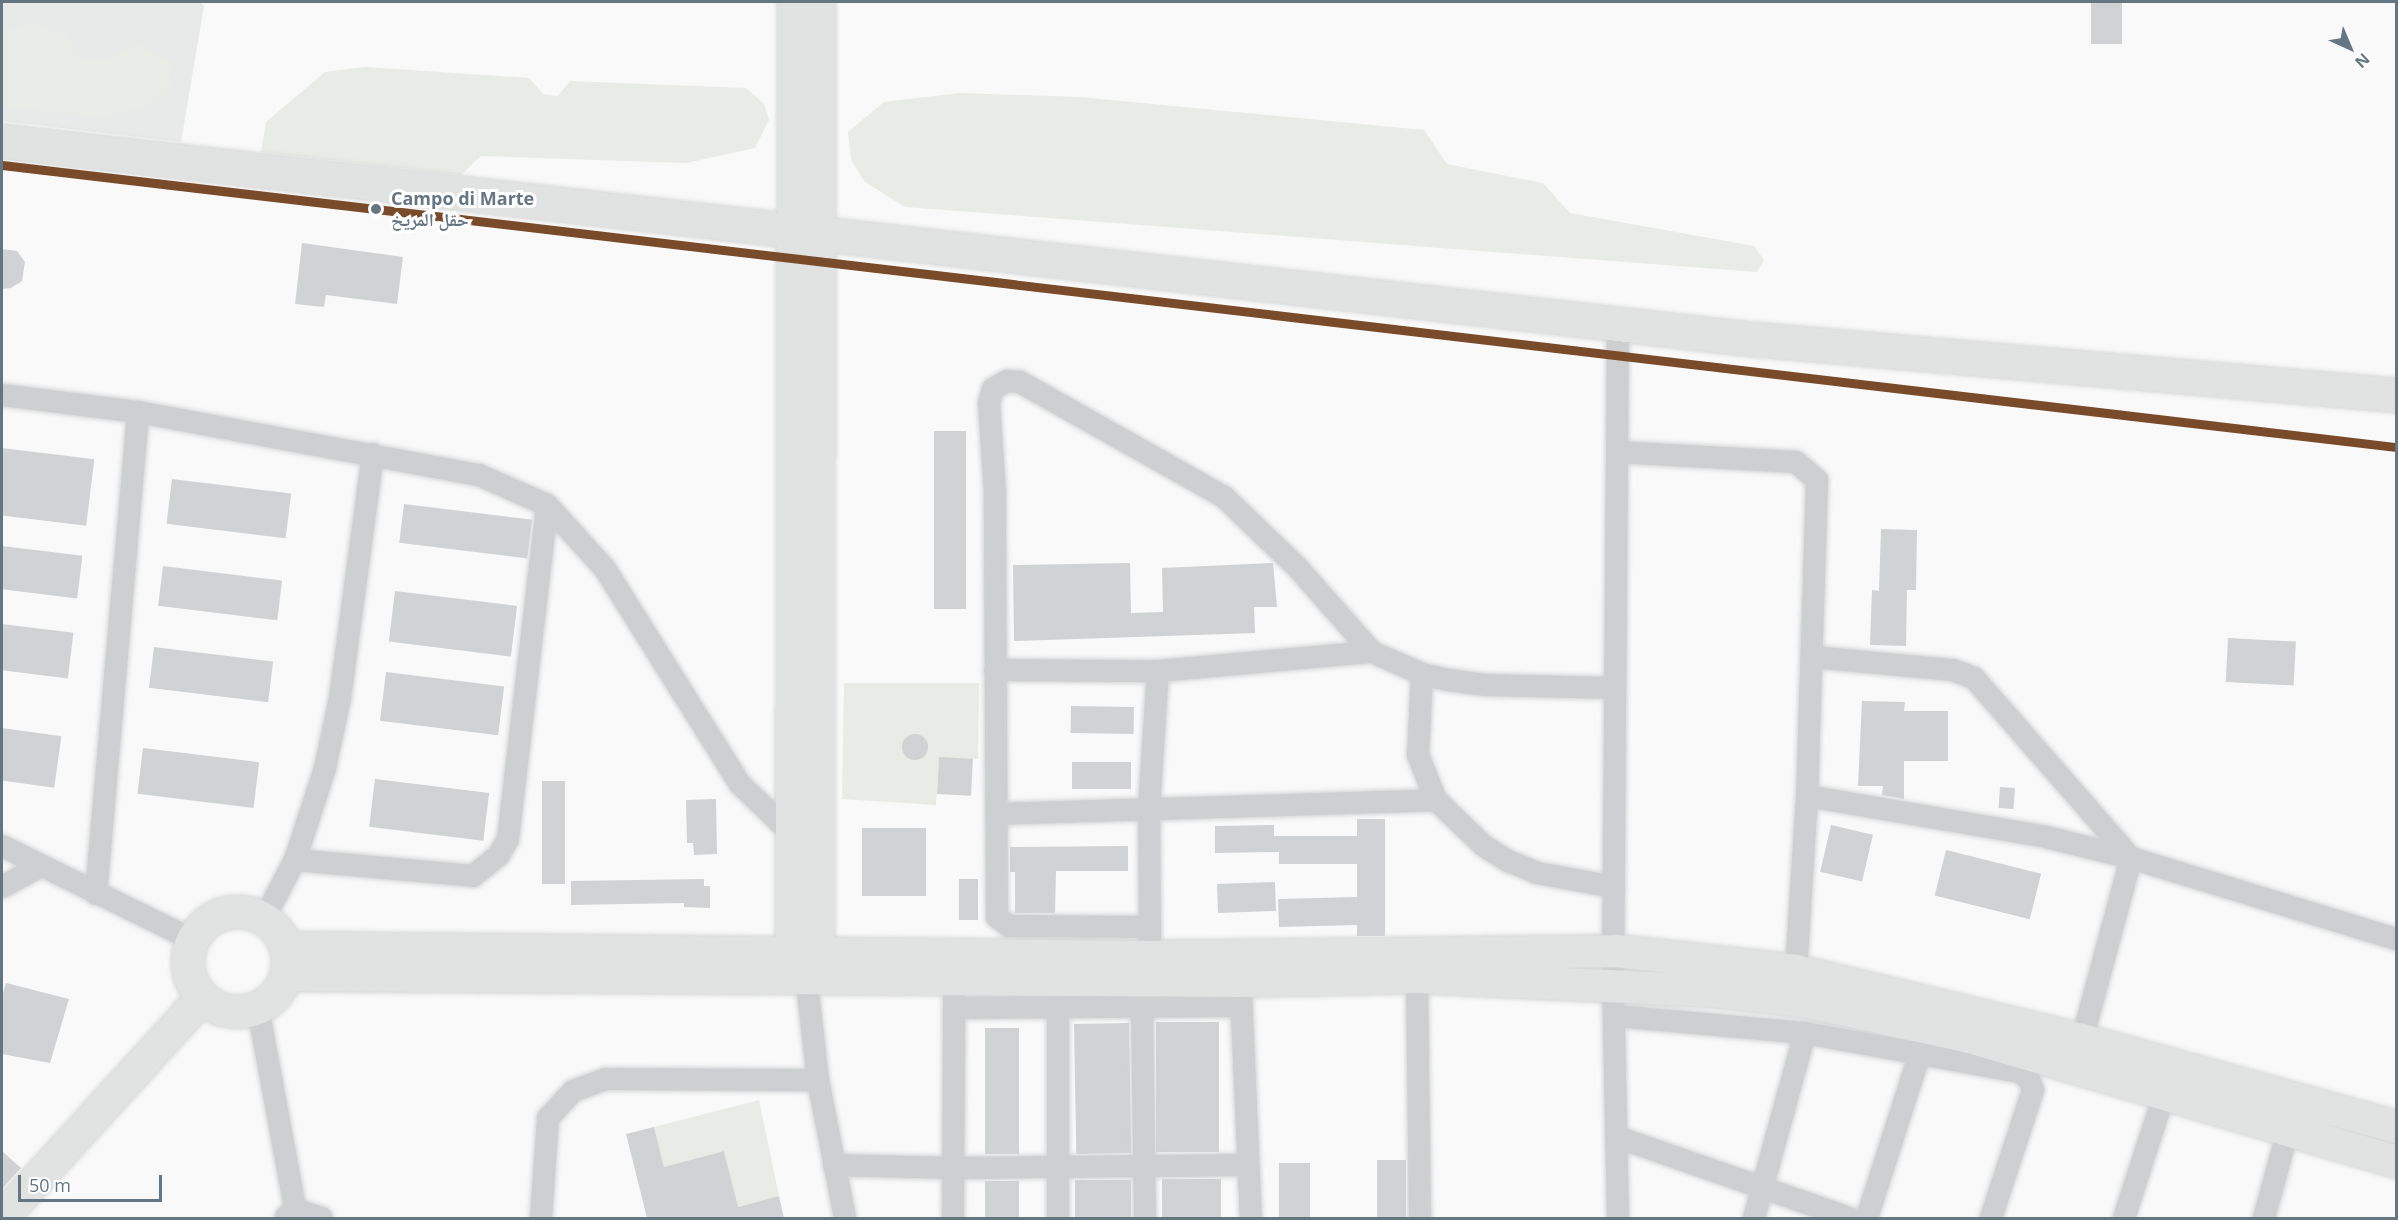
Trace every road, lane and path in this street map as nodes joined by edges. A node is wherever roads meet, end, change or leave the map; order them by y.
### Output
1 (794, 2) edge
2 (819, 2) edge
3 (2, 141) edge
4 (807, 233) junction
5 (1618, 325) junction
6 (2, 395) edge
7 (2397, 395) edge
8 (138, 412) junction
9 (1617, 453) junction
10 (373, 454) junction
11 (547, 505) junction
12 (1372, 652) junction
13 (1812, 657) junction
14 (995, 670) junction
15 (1158, 670) junction
16 (1422, 674) junction
17 (1614, 688) junction
18 (1807, 796) junction
19 (1436, 800) junction
20 (1149, 809) junction
21 (999, 814) junction
22 (792, 834) junction
23 (2, 846) edge
24 (2132, 858) junction
25 (295, 860) junction
26 (41, 866) junction
27 (1614, 886) junction
28 (2, 887) edge
29 (96, 894) junction
30 (264, 919) junction
31 (2397, 939) edge
32 (193, 940) junction
33 (1150, 942) junction
34 (1616, 951) junction
35 (805, 959) junction
36 (286, 962) junction
37 (1796, 971) junction
38 (1418, 977) junction
39 (953, 978) junction
40 (1240, 981) junction
41 (1613, 984) junction
42 (202, 998) junction
43 (258, 1008) junction
44 (955, 1008) junction
45 (1058, 1008) junction
46 (1142, 1008) junction
47 (1615, 1016) junction
48 (1805, 1033) junction
49 (2082, 1040) junction
50 (1920, 1053) junction
51 (818, 1080) junction
52 (2164, 1095) junction
53 (2397, 1127) edge
54 (2288, 1130) junction
55 (1617, 1137) junction
56 (2397, 1162) edge
57 (834, 1165) junction
58 (1248, 1165) junction
59 (1057, 1166) junction
60 (1144, 1166) junction
61 (952, 1168) junction
62 (1763, 1188) junction
63 (292, 1215) edge
64 (2, 1218) edge
65 (322, 1218) edge
66 (542, 1218) edge
67 (845, 1218) edge
68 (953, 1218) edge
69 (1058, 1218) edge
70 (1145, 1218) edge
71 (1251, 1218) edge
72 (1420, 1218) edge
73 (1618, 1218) edge
74 (1754, 1218) edge
75 (1849, 1218) edge
76 (1867, 1218) edge
77 (1990, 1218) edge
78 (2124, 1218) edge
79 (2264, 1218) edge

1 - 4 main road
2 - 4 main road
3 - 4 highway
4 - 5 highway
4 - 22 main road
4 - 35 main road
5 - 7 highway
5 - 9 street
6 - 8 street
8 - 10 street
8 - 29 street
9 - 13 street
9 - 17 street
10 - 11 street
10 - 25 street
11 - 22 street
11 - 25 street
12 - 14 street
12 - 15 street
12 - 16 street
13 - 18 street
13 - 24 street
14 - 15 street
14 - 21 street
15 - 20 street
16 - 17 street
16 - 19 street
17 - 27 street
18 - 24 street
18 - 37 street
19 - 20 street
19 - 27 street
20 - 21 street
20 - 33 street
21 - 33 street
22 - 35 main road
23 - 26 street
24 - 31 street
24 - 49 street
25 - 30 street
26 - 28 street
26 - 29 street
27 - 34 street
29 - 32 street
30 - 32 main road
30 - 36 main road
32 - 42 main road
33 - 35 main road
33 - 40 main road
34 - 37 main road
34 - 40 main road
34 - 41 street
35 - 36 main road
35 - 39 main road
35 - 51 street
36 - 43 main road
37 - 49 main road
38 - 40 main road
38 - 41 main road
38 - 72 street
39 - 40 main road
39 - 44 street
40 - 46 street
40 - 58 street
41 - 47 street
41 - 52 main road
42 - 43 main road
42 - 64 main road
43 - 63 street
44 - 45 street
44 - 61 street
45 - 46 street
45 - 59 street
46 - 60 street
47 - 48 street
47 - 55 street
48 - 50 street
48 - 62 street
49 - 53 main road
50 - 76 street
50 - 77 street
51 - 57 street
51 - 66 street
52 - 54 main road
52 - 78 street
54 - 56 main road
54 - 79 street
55 - 62 street
55 - 73 street
57 - 61 street
57 - 67 street
58 - 60 street
58 - 71 street
59 - 60 street
59 - 61 street
59 - 69 street
60 - 70 street
61 - 68 street
62 - 74 street
62 - 75 street
63 - 65 street

